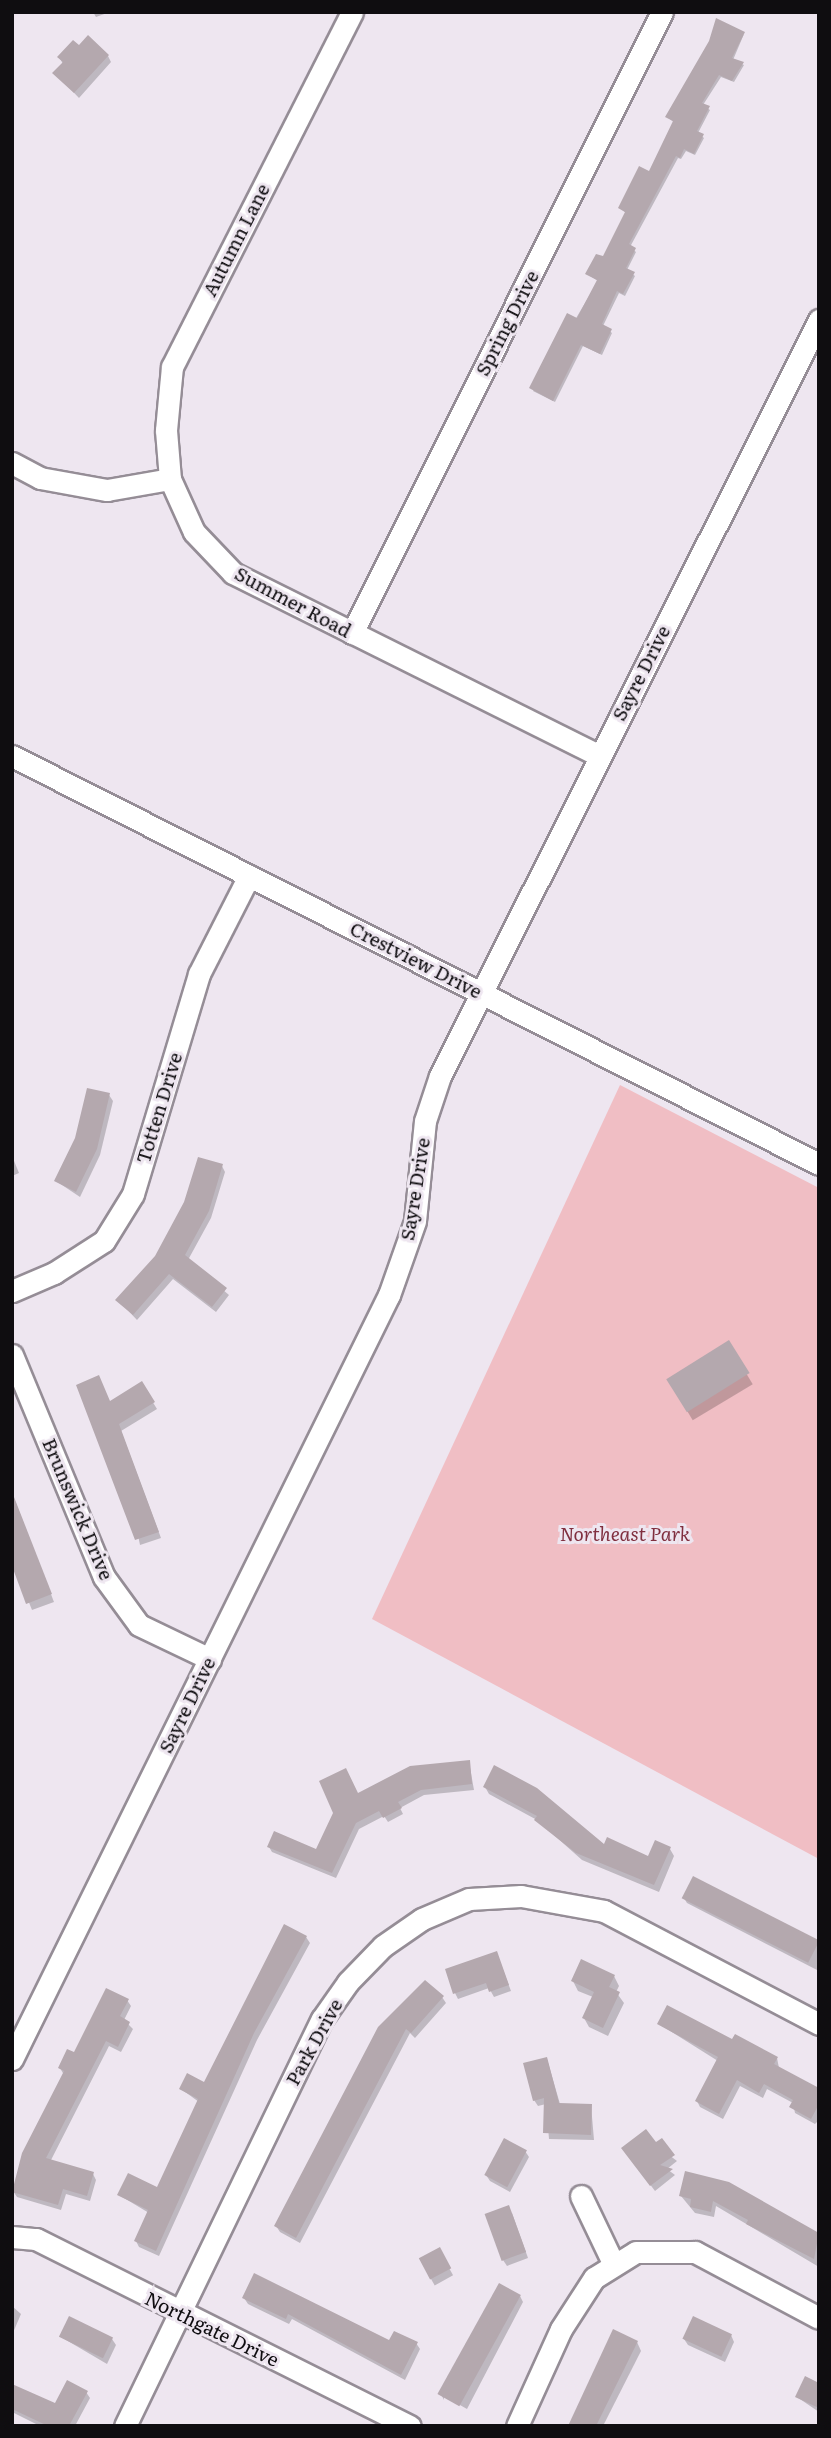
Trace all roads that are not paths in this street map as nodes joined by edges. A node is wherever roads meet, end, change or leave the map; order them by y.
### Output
1 (352, 12) edge
2 (662, 12) edge
3 (819, 320) edge
4 (12, 463) edge
5 (170, 479) junction
6 (352, 634) junction
7 (12, 756) edge
8 (600, 756) junction
9 (249, 876) junction
10 (481, 993) junction
11 (819, 1164) edge
12 (12, 1291) edge
13 (12, 1354) edge
14 (210, 1659) junction
15 (819, 2024) edge
16 (12, 2059) edge
17 (582, 2196) dead end
18 (12, 2237) edge
19 (614, 2265) junction
20 (179, 2314) junction
21 (819, 2318) edge
22 (125, 2426) edge
23 (410, 2426) edge
24 (517, 2426) edge

1 - 5 street, Autumn Lane
2 - 6 street, Spring Drive
3 - 8 street, Sayre Drive
4 - 5 street
5 - 6 street, Summer Road
6 - 8 street, Summer Road
7 - 9 street, Crestview Drive
8 - 10 street, Sayre Drive
9 - 10 street, Crestview Drive
9 - 12 street, Totten Drive
10 - 11 street, Crestview Drive
10 - 14 street, Sayre Drive
13 - 14 street, Brunswick Drive
14 - 16 street, Sayre Drive
15 - 20 street, Park Drive
17 - 19 street
18 - 20 street, Northgate Drive
19 - 21 street
19 - 24 street
20 - 22 street, Park Drive
20 - 23 street, Northgate Drive

